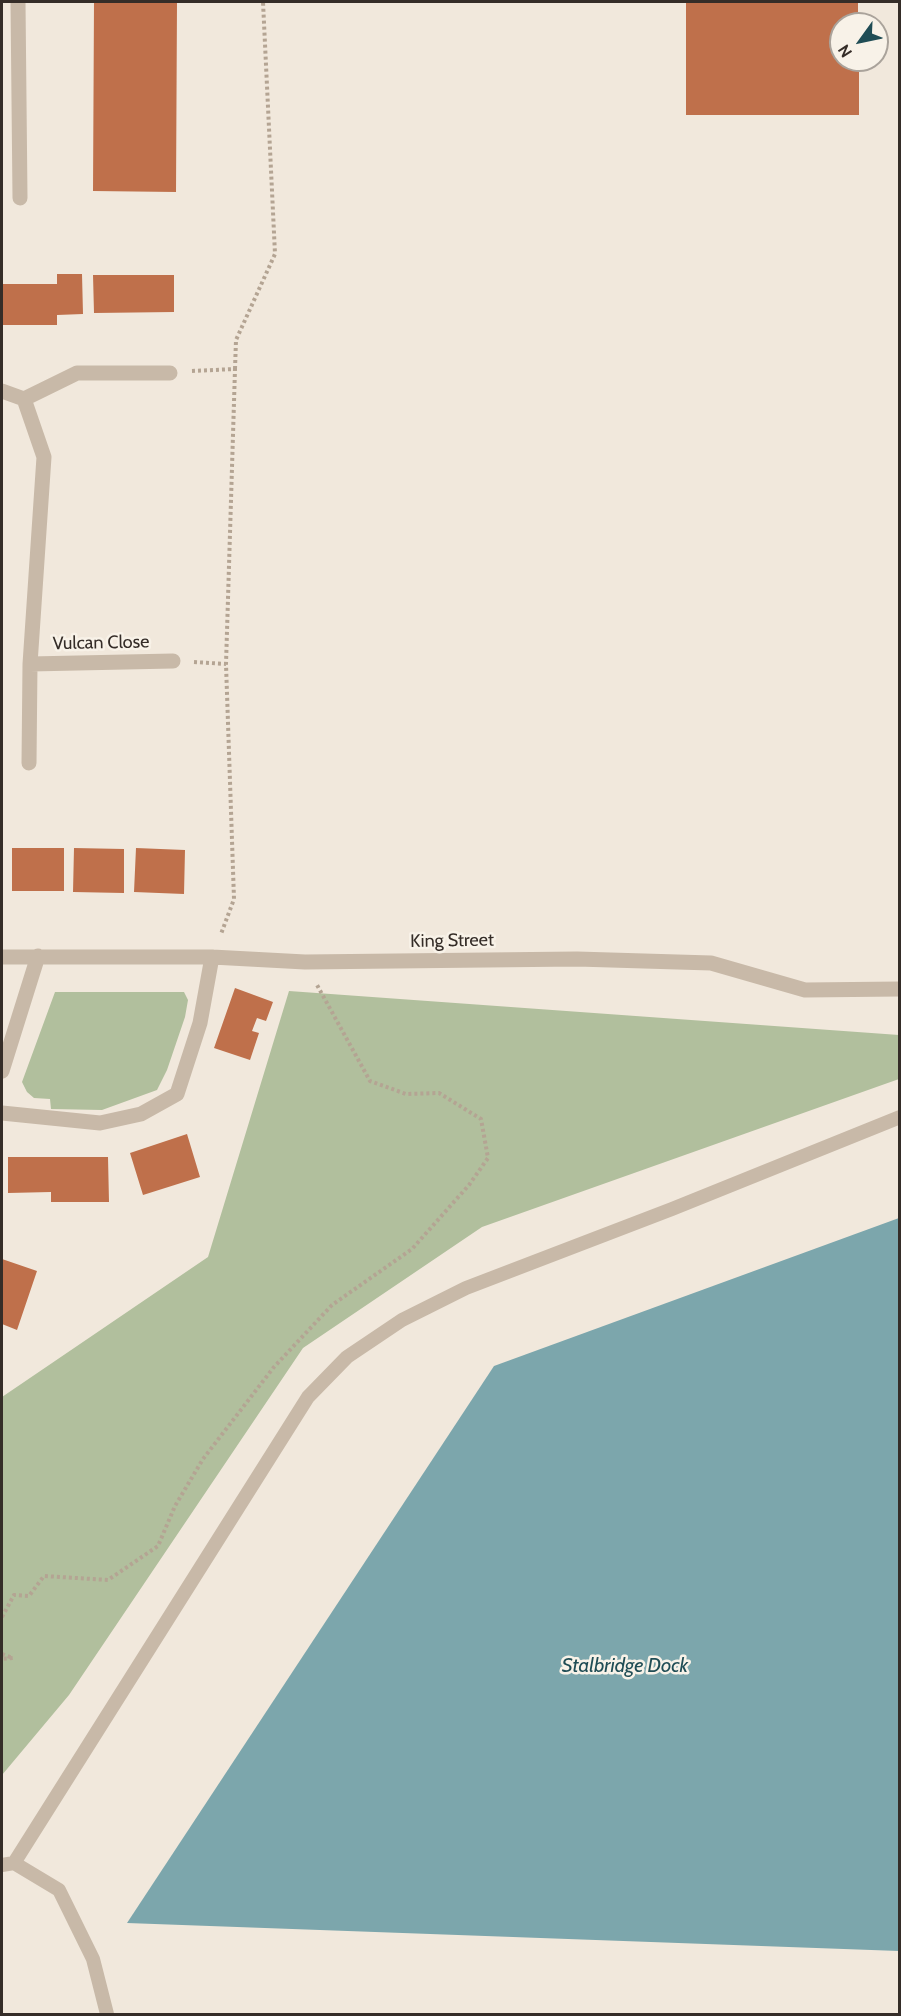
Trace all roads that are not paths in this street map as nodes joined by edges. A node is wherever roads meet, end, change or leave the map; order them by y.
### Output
1 (18, 2) edge
2 (20, 198) dead end
3 (170, 372) road end
4 (2, 391) edge
5 (24, 399) junction
6 (173, 661) road end
7 (30, 664) junction
8 (29, 763) dead end
9 (38, 956) junction
10 (2, 957) edge
11 (212, 957) junction
12 (900, 989) edge
13 (2, 1071) edge
14 (2, 1113) edge
15 (900, 1117) edge
16 (8, 1864) edge
17 (107, 2014) edge

1 - 2 street
3 - 5 street
4 - 5 street
5 - 7 street, Vulcan Close
6 - 7 street, Vulcan Close
7 - 8 street, Vulcan Close
9 - 10 street, King Street
9 - 11 street, King Street
9 - 13 street
11 - 12 street, King Street
11 - 14 street
15 - 16 lane
16 - 17 lane

